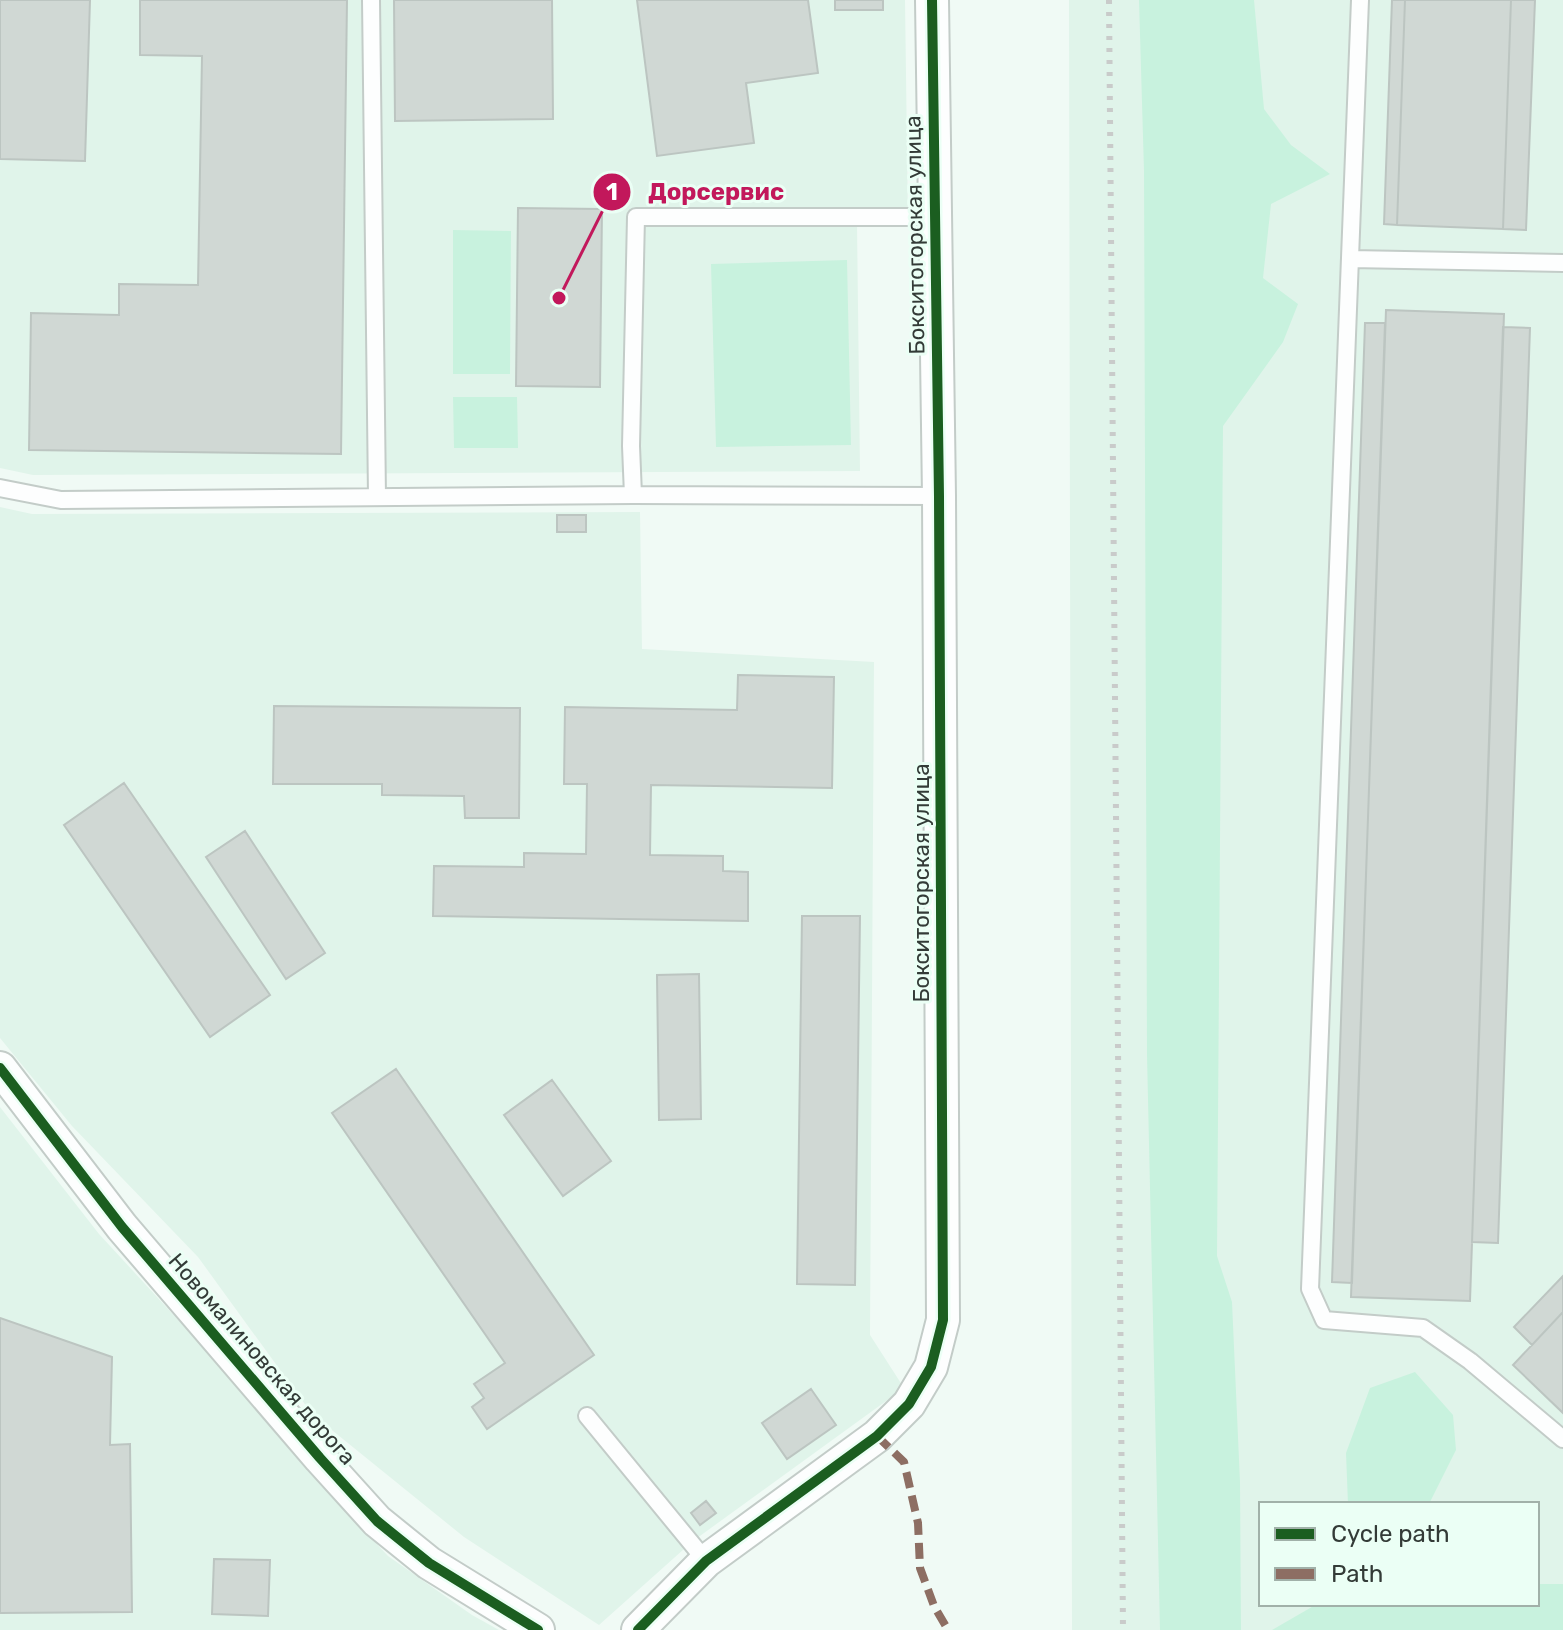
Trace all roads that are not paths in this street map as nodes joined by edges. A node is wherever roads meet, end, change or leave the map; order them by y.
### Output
1 (371, 0) edge
2 (932, 0) edge
3 (1360, 0) edge
4 (935, 217) junction
5 (1351, 259) junction
6 (1563, 263) edge
7 (0, 488) edge
8 (633, 495) junction
9 (939, 496) junction
10 (377, 497) junction
11 (0, 1068) edge
12 (587, 1416) dead end
13 (1563, 1439) edge
14 (706, 1561) junction
15 (538, 1630) edge
16 (638, 1630) edge

1 - 10 lane
2 - 4 street, Бокситогорская улица
3 - 5 lane
4 - 8 lane
4 - 9 street, Бокситогорская улица
5 - 6 lane
5 - 13 lane
7 - 10 lane
8 - 9 lane
8 - 10 lane
9 - 14 street, Бокситогорская улица
11 - 15 street, Новомалиновская дорога
12 - 14 lane
14 - 16 street, Бокситогорская улица

